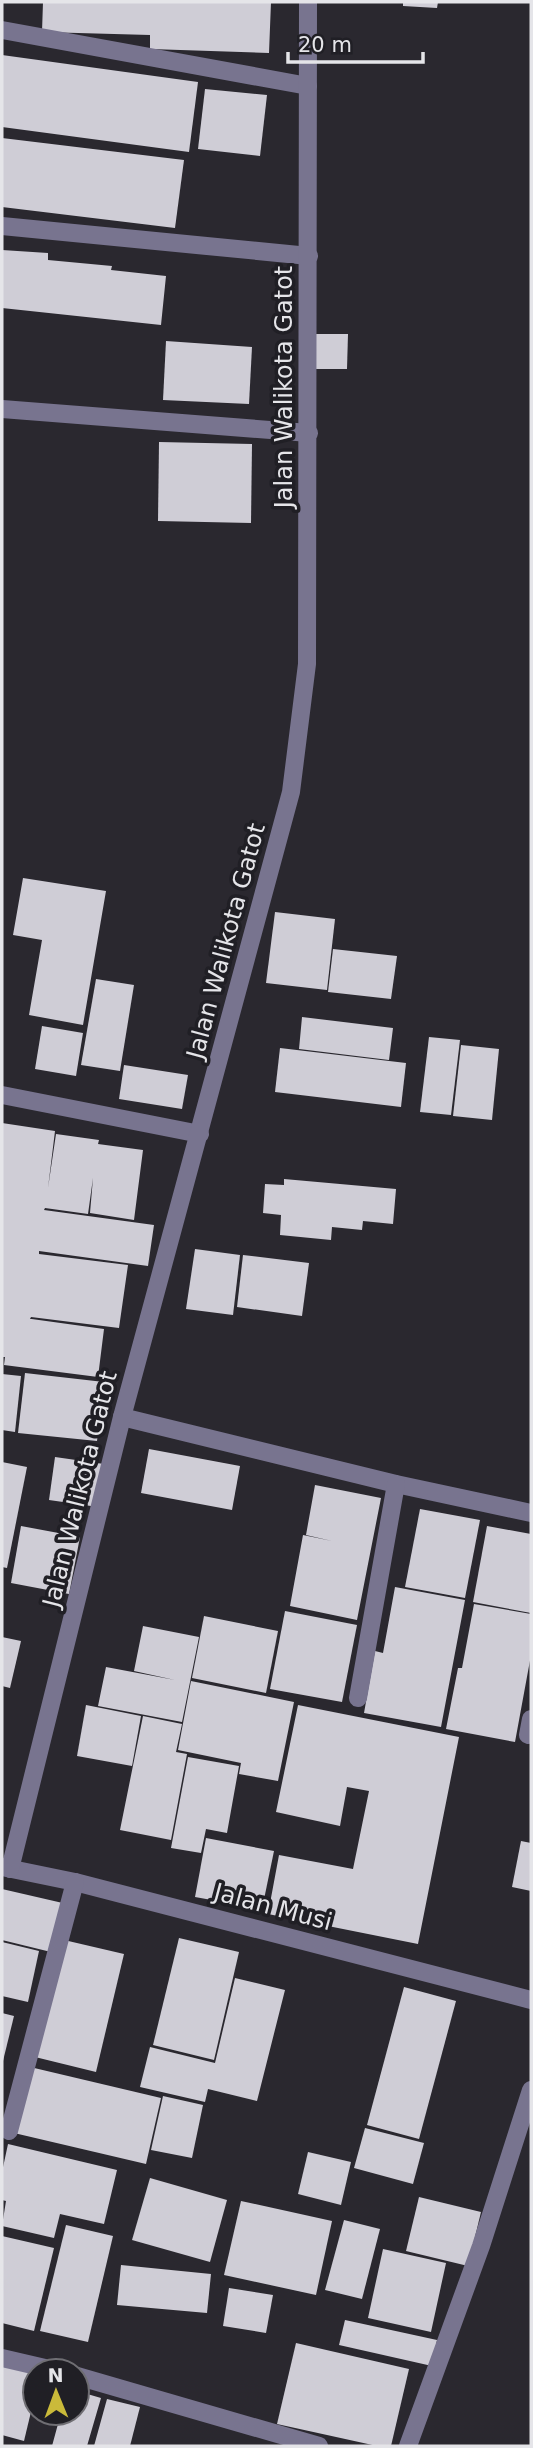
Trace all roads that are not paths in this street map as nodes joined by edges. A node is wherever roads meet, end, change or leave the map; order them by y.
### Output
1 (309, 2) edge
2 (2, 30) edge
3 (308, 86) junction
4 (2, 226) edge
5 (309, 256) junction
6 (2, 409) edge
7 (309, 433) junction
8 (2, 1095) edge
9 (200, 1134) junction
10 (122, 1417) junction
11 (396, 1484) junction
12 (531, 1513) edge
13 (358, 1699) dead end
14 (6, 1868) edge
15 (75, 1882) junction
16 (531, 2000) edge
17 (531, 2090) edge
18 (9, 2131) dead end
19 (2, 2358) edge
20 (21, 2362) edge
21 (91, 2380) edge
22 (319, 2446) edge
23 (408, 2446) edge

1 - 3 street, Jalan Walikota Gatot
2 - 3 street
3 - 5 street, Jalan Walikota Gatot
4 - 5 street
5 - 7 street, Jalan Walikota Gatot
6 - 7 street
7 - 9 street, Jalan Walikota Gatot
8 - 9 street
9 - 10 street, Jalan Walikota Gatot
10 - 11 street
10 - 14 street, Jalan Walikota Gatot
11 - 12 street
11 - 13 street
14 - 15 street, Jalan Musi
15 - 16 street, Jalan Musi
15 - 18 street
17 - 23 street
19 - 20 street
21 - 22 street

